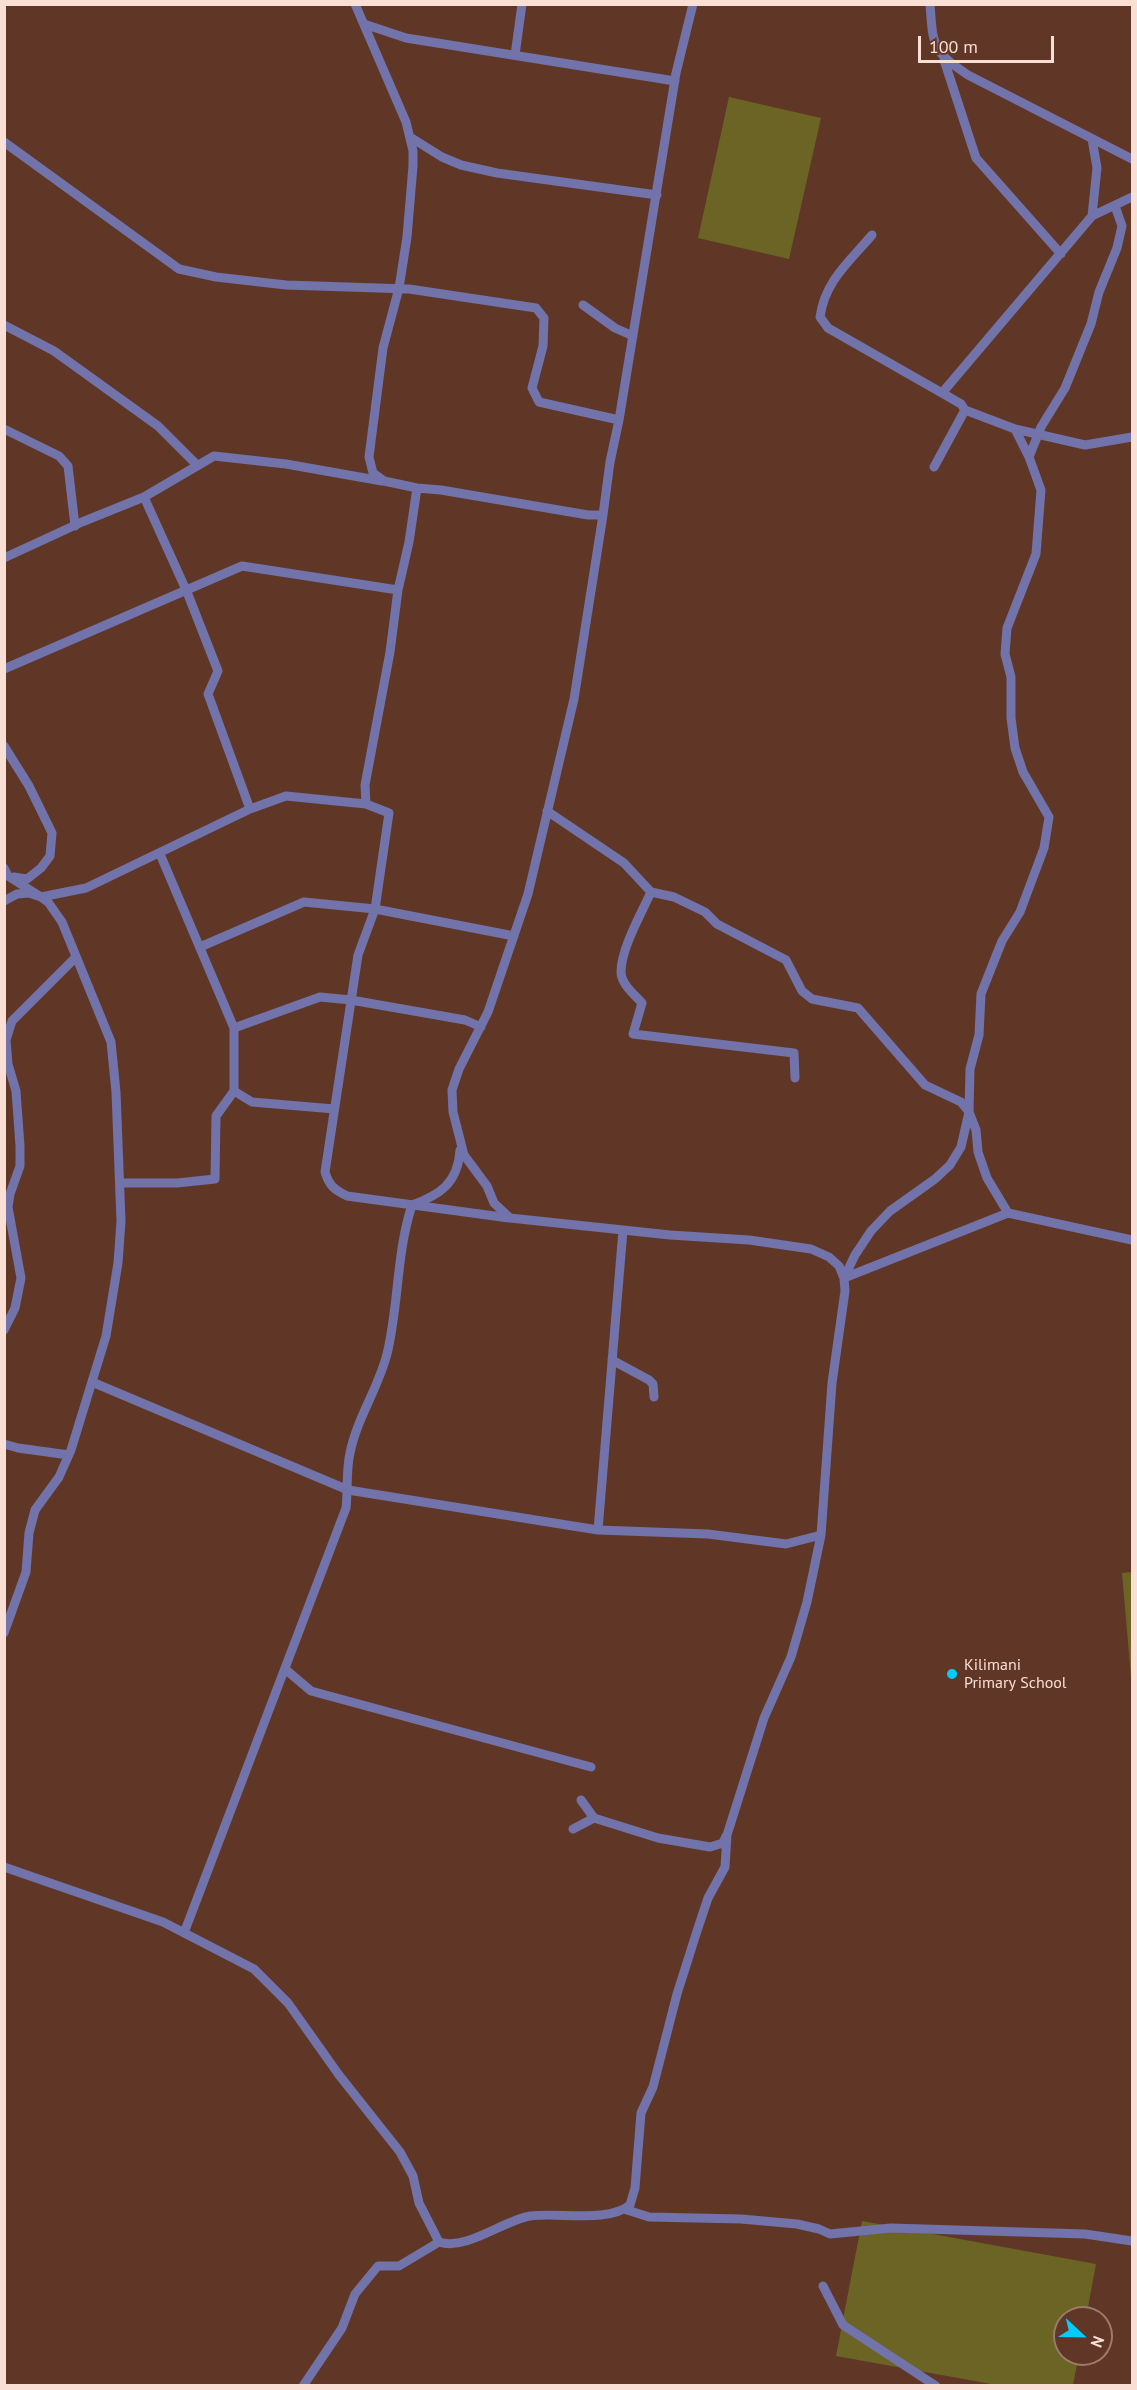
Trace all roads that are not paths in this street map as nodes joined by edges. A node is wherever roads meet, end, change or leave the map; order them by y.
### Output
1 (355, 4) edge
2 (522, 4) edge
3 (693, 4) edge
4 (930, 4) edge
5 (364, 24) junction
6 (515, 56) junction
7 (944, 60) junction
8 (675, 81) junction
9 (410, 137) junction
10 (1092, 139) junction
11 (4, 142) edge
12 (1132, 159) edge
13 (657, 195) junction
14 (1132, 198) edge
15 (1114, 206) junction
16 (1092, 216) junction
17 (872, 235) dead end
18 (1061, 254) junction
19 (399, 288) junction
20 (583, 305) dead end
21 (4, 325) edge
22 (633, 336) junction
23 (942, 393) junction
24 (965, 410) junction
25 (619, 420) junction
26 (4, 429) edge
27 (1015, 429) junction
28 (1038, 434) junction
29 (1132, 437) edge
30 (1029, 457) junction
31 (197, 465) junction
32 (934, 467) dead end
33 (384, 481) junction
34 (417, 488) junction
35 (144, 497) junction
36 (603, 515) junction
37 (75, 526) junction
38 (4, 558) edge
39 (398, 590) junction
40 (187, 592) junction
41 (4, 669) edge
42 (4, 746) edge
43 (366, 804) junction
44 (250, 809) junction
45 (547, 811) junction
46 (160, 854) junction
47 (6, 872) edge
48 (651, 892) junction
49 (41, 897) junction
50 (4, 901) edge
51 (375, 909) junction
52 (514, 936) junction
53 (200, 947) junction
54 (76, 957) junction
55 (351, 1000) junction
56 (481, 1027) junction
57 (234, 1028) junction
58 (795, 1078) dead end
59 (234, 1091) junction
60 (334, 1109) junction
61 (969, 1112) junction
62 (460, 1144) junction
63 (120, 1183) junction
64 (412, 1205) junction
65 (1008, 1213) junction
66 (510, 1218) junction
67 (623, 1230) junction
68 (1132, 1240) edge
69 (857, 1252) junction
70 (830, 1258) junction
71 (844, 1278) junction
72 (4, 1330) edge
73 (614, 1363) junction
74 (92, 1382) junction
75 (654, 1397) dead end
76 (4, 1444) edge
77 (69, 1455) junction
78 (348, 1490) junction
79 (598, 1530) junction
80 (821, 1535) junction
81 (4, 1633) edge
82 (285, 1669) junction
83 (591, 1767) dead end
84 (581, 1800) dead end
85 (594, 1818) junction
86 (573, 1829) dead end
87 (727, 1835) junction
88 (4, 1867) edge
89 (184, 1932) junction
90 (624, 2209) junction
91 (1132, 2241) edge
92 (439, 2242) junction
93 (823, 2286) dead end
94 (303, 2385) edge
95 (936, 2385) edge

1 - 5 street
2 - 6 street
3 - 8 street
4 - 7 street
5 - 6 street
5 - 9 street
6 - 8 street
7 - 10 street
7 - 18 street
8 - 13 street
9 - 13 street
9 - 19 street
10 - 12 street
10 - 16 street
11 - 19 street
13 - 22 street
14 - 15 street
15 - 16 street
15 - 28 street
16 - 18 street
17 - 23 street
18 - 23 street
19 - 25 street
19 - 33 street
20 - 22 street
21 - 31 street
22 - 25 street
23 - 24 street
24 - 27 street
24 - 32 street
25 - 36 street
26 - 37 street
27 - 28 street
27 - 30 street
28 - 29 street
28 - 30 street
30 - 61 street
31 - 33 street
31 - 35 street
33 - 34 street
34 - 36 street
34 - 39 street
35 - 37 street
35 - 40 street
36 - 45 street
37 - 38 street
39 - 40 street
39 - 43 street
40 - 41 street
40 - 44 street
42 - 47 street
43 - 44 street
43 - 51 street
44 - 46 street
45 - 48 street
45 - 52 street
46 - 49 street
46 - 53 street
47 - 49 street
48 - 58 street
48 - 61 street
49 - 50 street
49 - 54 street
51 - 52 street
51 - 53 street
51 - 55 street
52 - 56 street
53 - 57 street
54 - 63 street
54 - 72 street
55 - 56 street
55 - 57 street
55 - 60 street
56 - 62 street
57 - 59 street
59 - 60 street
59 - 63 street
60 - 64 street
61 - 65 street
61 - 69 street
62 - 64 street
62 - 66 street
63 - 74 street
64 - 66 street
64 - 78 street
65 - 68 street
65 - 71 street
66 - 67 street
67 - 70 street
67 - 73 street
69 - 70 street
69 - 71 street
70 - 71 street
71 - 80 street
73 - 75 street
73 - 79 street
74 - 77 street
74 - 78 street
76 - 77 street
77 - 81 street
78 - 79 street
78 - 82 street
79 - 80 street
80 - 87 street
82 - 83 street
82 - 89 street
84 - 85 street
85 - 86 street
85 - 87 street
87 - 90 street
88 - 89 street
89 - 92 street
90 - 91 street
90 - 92 street
92 - 94 street
93 - 95 street

